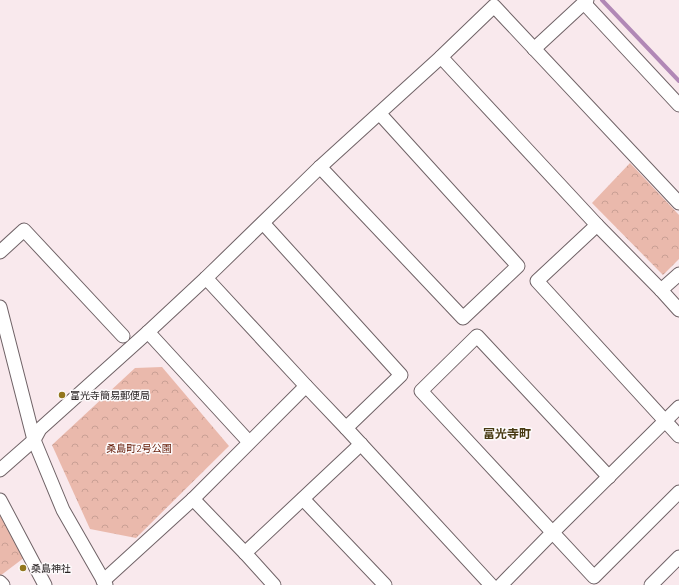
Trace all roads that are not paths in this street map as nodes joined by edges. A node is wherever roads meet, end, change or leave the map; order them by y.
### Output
1 (585, 2) edge
2 (534, 49) junction
3 (440, 57) junction
4 (679, 105) edge
5 (380, 114) junction
6 (320, 167) junction
7 (679, 203) edge
8 (263, 223) junction
9 (597, 225) junction
10 (0, 252) edge
11 (679, 274) edge
12 (206, 278) junction
13 (661, 290) junction
14 (0, 307) edge
15 (679, 310) edge
16 (148, 332) junction
17 (123, 336) dead end
18 (306, 386) junction
19 (679, 407) edge
20 (665, 420) junction
21 (346, 428) junction
22 (679, 436) edge
23 (34, 440) junction
24 (249, 442) junction
25 (361, 444) junction
26 (0, 470) edge
27 (609, 477) junction
28 (679, 492) edge
29 (192, 499) junction
30 (303, 499) junction
31 (0, 500) edge
32 (552, 533) junction
33 (245, 552) junction
34 (679, 557) edge
35 (0, 582) edge
36 (104, 583) edge
37 (3, 585) edge
38 (46, 585) edge
39 (274, 585) edge
40 (385, 585) edge
41 (491, 585) edge
42 (501, 585) edge
43 (651, 585) edge

1 - 2 street
1 - 4 street
2 - 3 street
2 - 7 street
3 - 5 street
3 - 9 street
5 - 6 street
5 - 6 street
6 - 8 street
8 - 12 street
8 - 21 street
9 - 13 street
9 - 20 street
10 - 17 street
11 - 13 street
12 - 16 street
12 - 18 street
13 - 15 street
14 - 23 street
16 - 23 street
16 - 24 street
18 - 21 street
18 - 24 street
19 - 20 street
20 - 22 street
20 - 27 street
21 - 25 street
23 - 26 street
23 - 36 street
24 - 29 street
25 - 30 street
25 - 41 street
27 - 32 street
27 - 32 street
28 - 32 street
29 - 33 street
29 - 36 street
30 - 33 street
30 - 40 street
31 - 38 street
32 - 42 street
33 - 39 street
34 - 43 street
35 - 37 street

